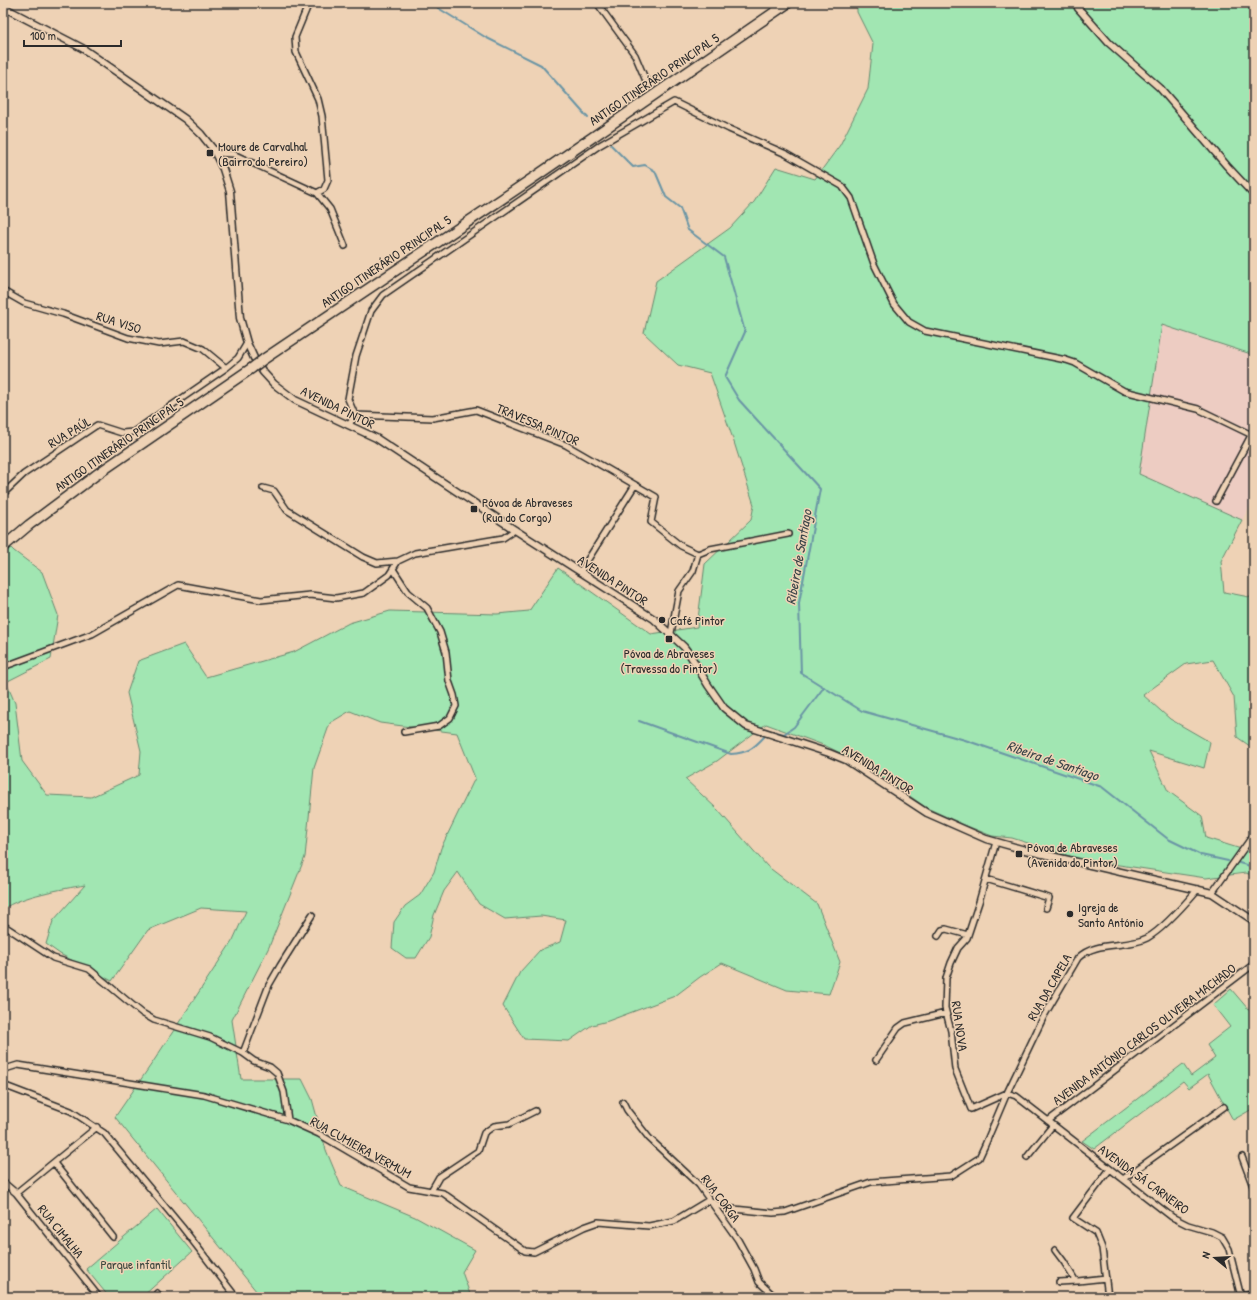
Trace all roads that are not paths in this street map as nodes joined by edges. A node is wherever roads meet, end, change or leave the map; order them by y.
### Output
1 (309, 3) edge
2 (597, 3) edge
3 (788, 3) edge
4 (1077, 3) edge
5 (3, 6) edge
6 (646, 81) dead end
7 (215, 153) junction
8 (317, 193) junction
9 (1254, 195) edge
10 (345, 246) dead end
11 (3, 291) edge
12 (247, 343) junction
13 (226, 368) junction
14 (355, 415) junction
15 (349, 425) junction
16 (1253, 434) edge
17 (635, 485) junction
18 (263, 488) dead end
19 (3, 494) edge
20 (1216, 501) dead end
21 (515, 530) junction
22 (788, 534) dead end
23 (3, 547) edge
24 (698, 554) junction
25 (398, 561) junction
26 (393, 569) junction
27 (580, 572) junction
28 (671, 633) junction
29 (3, 667) edge
30 (404, 732) dead end
31 (1254, 834) edge
32 (996, 842) junction
33 (986, 879) junction
34 (1198, 889) junction
35 (1212, 893) junction
36 (1046, 908) dead end
37 (312, 915) dead end
38 (1254, 921) edge
39 (3, 925) edge
40 (968, 935) junction
41 (938, 936) dead end
42 (1254, 964) edge
43 (946, 1013) junction
44 (243, 1053) junction
45 (876, 1060) dead end
46 (3, 1072) edge
47 (3, 1085) edge
48 (1007, 1092) junction
49 (623, 1102) dead end
50 (1224, 1107) dead end
51 (535, 1111) dead end
52 (288, 1120) junction
53 (1048, 1121) junction
54 (1053, 1125) junction
55 (97, 1127) junction
56 (1027, 1157) dead end
57 (1242, 1157) dead end
58 (54, 1163) junction
59 (1110, 1169) junction
60 (1123, 1179) junction
61 (3, 1182) edge
62 (1254, 1189) edge
63 (431, 1191) junction
64 (16, 1193) junction
65 (710, 1200) junction
66 (113, 1237) dead end
67 (1055, 1250) dead end
68 (1106, 1278) junction
69 (1078, 1281) junction
70 (1059, 1282) dead end
71 (1254, 1294) edge
72 (99, 1297) edge
73 (236, 1297) edge
74 (775, 1297) edge
75 (1108, 1297) edge
76 (1240, 1297) edge

1 - 8 street
2 - 6 street
3 - 23 highway, ANTIGO ITINERÁRIO PRINCIPAL 5, bridge
4 - 9 street
5 - 7 street, AVENIDA PINTOR
7 - 8 street
7 - 12 street, AVENIDA PINTOR
8 - 10 street
11 - 13 street, RUA VISO
12 - 13 street, RUA PAÚL
12 - 15 street, AVENIDA PINTOR
13 - 19 street, RUA PAÚL
14 - 15 street
14 - 16 street
14 - 17 street, TRAVESSA PINTOR
15 - 21 street, AVENIDA PINTOR
16 - 20 street
17 - 24 street, TRAVESSA PINTOR
17 - 27 street
18 - 25 street
21 - 25 street
21 - 27 street, AVENIDA PINTOR
22 - 24 street
24 - 28 street
25 - 26 street
26 - 29 street
26 - 30 street
27 - 28 street, AVENIDA PINTOR
28 - 32 street, AVENIDA PINTOR
31 - 35 street
32 - 33 street, RUA NOVA
32 - 34 street, AVENIDA PINTOR
33 - 36 street
33 - 40 street, RUA NOVA
34 - 35 street, AVENIDA PINTOR
34 - 48 street, RUA DA CAPELA
35 - 38 street, AVENIDA PINTOR
37 - 44 street
39 - 44 street
40 - 41 street
40 - 43 street, RUA NOVA
42 - 53 street, AVENIDA ANTÓNIO CARLOS OLIVEIRA MACHADO
43 - 45 street
43 - 48 street, RUA NOVA
44 - 52 street
46 - 52 street, RUA CUMIEIRA VERMUM
47 - 55 street
48 - 53 street, AVENIDA SÁ CARNEIRO
48 - 65 street, RUA DA CAPELA
49 - 65 street, RUA CORGA
50 - 60 street
51 - 63 street
52 - 63 street, RUA CUMIEIRA VERMUM
53 - 54 street, AVENIDA SÁ CARNEIRO
54 - 56 street
54 - 59 street, AVENIDA SÁ CARNEIRO
55 - 58 street
55 - 73 street
57 - 62 street
58 - 64 street
58 - 66 street
59 - 60 street, AVENIDA SÁ CARNEIRO
59 - 68 street
60 - 76 street, AVENIDA SÁ CARNEIRO
61 - 64 street, RUA CIMALHA
63 - 65 street, RUA CUMIEIRA VERMUM
64 - 72 street, RUA CIMALHA
65 - 74 street, RUA CORGA
67 - 69 street
68 - 69 street
68 - 75 street
69 - 70 street
71 - 76 street

